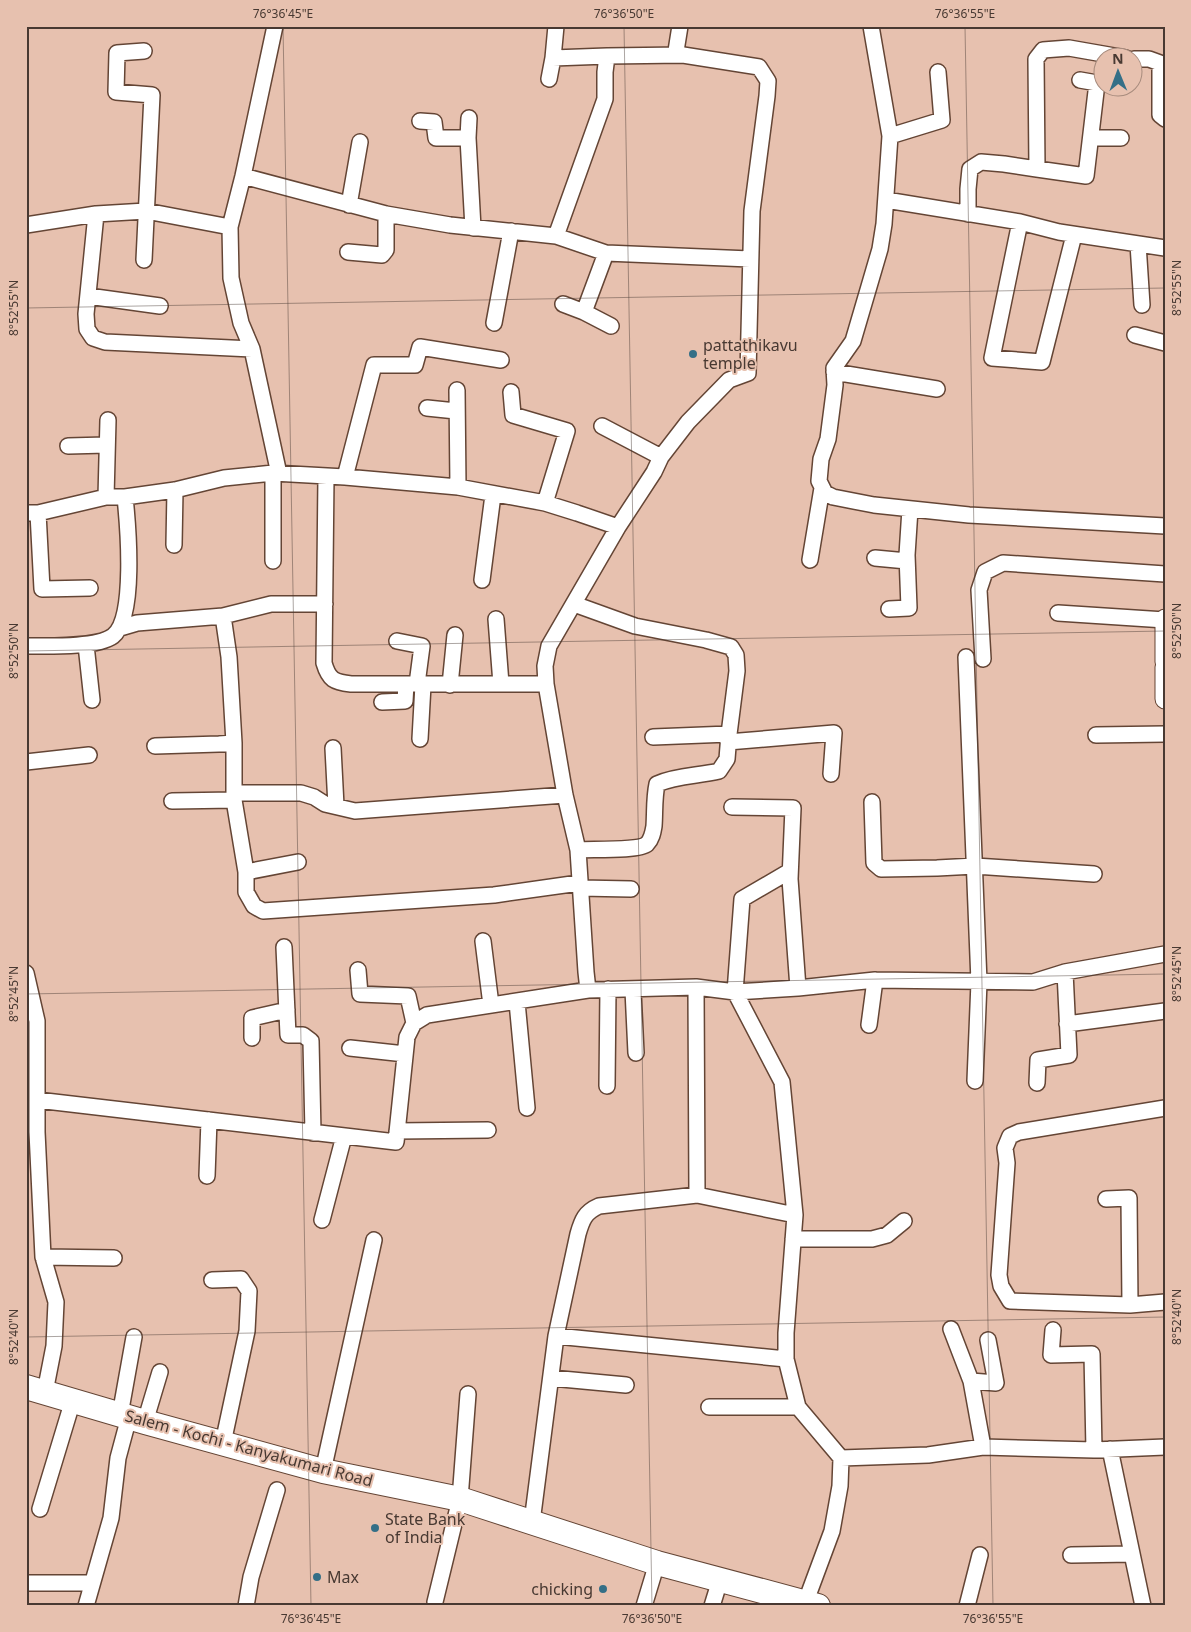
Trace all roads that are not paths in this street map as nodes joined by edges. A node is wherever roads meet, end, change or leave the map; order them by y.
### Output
1 (275, 26) edge
2 (556, 26) edge
3 (680, 26) edge
4 (871, 26) edge
5 (144, 51) dead end
6 (1094, 53) edge
7 (683, 55) junction
8 (608, 56) junction
9 (553, 58) junction
10 (1144, 59) edge
11 (938, 72) dead end
12 (549, 80) dead end
13 (1080, 80) dead end
14 (469, 118) dead end
15 (1165, 119) edge
16 (420, 121) dead end
17 (890, 136) junction
18 (468, 138) junction
19 (1091, 138) junction
20 (1121, 138) dead end
21 (360, 142) dead end
22 (1038, 170) junction
23 (243, 176) junction
24 (886, 200) junction
25 (349, 205) junction
26 (146, 211) junction
27 (96, 214) junction
28 (386, 214) junction
29 (968, 214) junction
30 (1020, 222) junction
31 (26, 225) edge
32 (230, 226) junction
33 (474, 228) junction
34 (511, 231) junction
35 (1074, 234) junction
36 (556, 236) junction
37 (1138, 244) junction
38 (1165, 248) edge
39 (348, 252) dead end
40 (606, 253) junction
41 (750, 259) junction
42 (144, 260) dead end
43 (88, 296) junction
44 (563, 304) dead end
45 (1142, 305) dead end
46 (160, 306) dead end
47 (584, 312) junction
48 (494, 323) dead end
49 (611, 326) dead end
50 (1135, 335) dead end
51 (1165, 343) edge
52 (252, 349) junction
53 (501, 360) dead end
54 (834, 372) junction
55 (937, 389) dead end
56 (457, 390) dead end
57 (511, 392) dead end
58 (427, 408) dead end
59 (456, 412) junction
60 (108, 420) dead end
61 (602, 426) dead end
62 (106, 445) junction
63 (68, 446) dead end
64 (661, 457) junction
65 (276, 474) junction
66 (326, 476) junction
67 (345, 477) junction
68 (458, 487) junction
69 (822, 488) junction
70 (174, 490) junction
71 (493, 495) junction
72 (106, 497) junction
73 (125, 498) junction
74 (545, 504) junction
75 (910, 509) junction
76 (32, 513) edge
77 (1165, 526) edge
78 (618, 527) junction
79 (174, 545) dead end
80 (875, 558) dead end
81 (810, 560) dead end
82 (272, 561) dead end
83 (907, 561) junction
84 (1165, 574) edge
85 (482, 580) dead end
86 (90, 588) dead end
87 (325, 604) junction
88 (574, 604) junction
89 (889, 609) dead end
90 (1058, 613) dead end
91 (223, 616) junction
92 (496, 619) dead end
93 (1165, 619) edge
94 (120, 628) junction
95 (455, 635) dead end
96 (397, 641) dead end
97 (86, 645) junction
98 (26, 646) edge
99 (966, 657) dead end
100 (983, 658) dead end
101 (1165, 662) edge
102 (1165, 667) edge
103 (416, 684) junction
104 (501, 684) junction
105 (546, 684) junction
106 (450, 685) junction
107 (92, 700) dead end
108 (1165, 700) edge
109 (382, 702) dead end
110 (1165, 734) edge
111 (1096, 735) dead end
112 (653, 737) dead end
113 (420, 738) dead end
114 (728, 738) junction
115 (234, 743) junction
116 (155, 746) dead end
117 (332, 748) dead end
118 (89, 755) dead end
119 (26, 762) edge
120 (831, 774) dead end
121 (565, 795) junction
122 (234, 797) junction
123 (172, 801) dead end
124 (872, 802) dead end
125 (336, 806) junction
126 (732, 807) dead end
127 (578, 850) junction
128 (298, 862) dead end
129 (975, 866) junction
130 (790, 871) junction
131 (246, 872) junction
132 (1094, 874) dead end
133 (580, 885) junction
134 (631, 889) dead end
135 (484, 941) dead end
136 (284, 946) dead end
137 (1165, 954) edge
138 (358, 970) dead end
139 (1064, 972) junction
140 (26, 974) edge
141 (875, 980) junction
142 (979, 982) junction
143 (696, 987) junction
144 (798, 988) junction
145 (608, 989) junction
146 (588, 990) junction
147 (633, 990) junction
148 (735, 992) junction
149 (517, 1002) junction
150 (491, 1005) junction
151 (287, 1010) junction
152 (1165, 1011) edge
153 (414, 1023) junction
154 (1067, 1024) junction
155 (869, 1025) dead end
156 (252, 1038) dead end
157 (350, 1048) dead end
158 (636, 1053) dead end
159 (405, 1054) junction
160 (975, 1081) dead end
161 (1037, 1083) dead end
162 (607, 1086) dead end
163 (37, 1100) junction
164 (527, 1108) dead end
165 (1165, 1108) edge
166 (32, 1119) edge
167 (209, 1120) junction
168 (488, 1130) dead end
169 (397, 1131) junction
170 (313, 1133) junction
171 (344, 1136) junction
172 (207, 1176) dead end
173 (697, 1195) junction
174 (1106, 1199) dead end
175 (795, 1215) junction
176 (322, 1220) dead end
177 (904, 1221) dead end
178 (793, 1239) junction
179 (374, 1240) dead end
180 (43, 1257) junction
181 (114, 1258) dead end
182 (212, 1280) dead end
183 (1165, 1302) edge
184 (1130, 1305) junction
185 (951, 1329) dead end
186 (1053, 1330) dead end
187 (556, 1336) junction
188 (134, 1337) dead end
189 (988, 1340) dead end
190 (786, 1358) junction
191 (160, 1372) dead end
192 (550, 1378) junction
193 (971, 1381) junction
194 (626, 1385) dead end
195 (36, 1389) edge
196 (468, 1394) dead end
197 (73, 1400) junction
198 (709, 1407) dead end
199 (798, 1407) junction
200 (131, 1418) junction
201 (223, 1443) junction
202 (983, 1447) junction
203 (1165, 1447) edge
204 (1110, 1449) junction
205 (1094, 1450) junction
206 (841, 1458) junction
207 (323, 1471) junction
208 (277, 1490) dead end
209 (460, 1499) junction
210 (40, 1509) dead end
211 (532, 1522) junction
212 (1071, 1554) dead end
213 (1132, 1554) junction
214 (980, 1555) dead end
215 (657, 1563) junction
216 (720, 1580) junction
217 (26, 1583) edge
218 (92, 1583) junction
219 (435, 1602) dead end
220 (812, 1604) edge
221 (86, 1606) edge
222 (246, 1606) edge
223 (644, 1606) edge
224 (712, 1606) edge
225 (967, 1606) edge
226 (1143, 1606) edge

1 - 23 street
2 - 9 street
3 - 7 street
4 - 17 street
5 - 26 street
6 - 22 street
7 - 8 street
7 - 41 street
8 - 9 street
8 - 36 street
9 - 12 street
10 - 15 street
11 - 17 street
13 - 19 street
14 - 18 street
16 - 18 street
17 - 24 street
18 - 33 street
19 - 20 street
19 - 22 street
21 - 25 street
22 - 29 street
23 - 25 street
23 - 32 street
24 - 29 street
24 - 54 street
25 - 28 street
26 - 27 street
26 - 32 street
26 - 42 street
27 - 31 street
27 - 43 street
28 - 33 street
28 - 39 street
29 - 30 street
30 - 35 street
30 - 35 street
32 - 52 street
33 - 34 street
34 - 36 street
34 - 48 street
35 - 37 street
36 - 40 street
37 - 38 street
37 - 45 street
40 - 41 street
40 - 47 street
41 - 64 street
43 - 46 street
43 - 52 street
44 - 47 street
47 - 49 street
50 - 51 street
52 - 65 street
53 - 67 street
54 - 55 street
54 - 69 street
56 - 59 street
57 - 74 street
58 - 59 street
59 - 68 street
60 - 62 street
61 - 64 street
62 - 63 street
62 - 72 street
64 - 78 street
65 - 66 street
65 - 70 street
65 - 82 street
66 - 67 street
66 - 87 street
67 - 68 street
68 - 71 street
69 - 75 street
69 - 81 street
70 - 73 street
70 - 79 street
71 - 74 street
71 - 85 street
72 - 73 street
72 - 76 street
73 - 94 street
74 - 78 street
75 - 77 street
75 - 83 street
76 - 86 street
78 - 88 street
80 - 83 street
83 - 89 street
84 - 100 street
87 - 91 street
87 - 103 street
88 - 105 street
88 - 114 street
90 - 93 street
91 - 94 street
91 - 115 street
92 - 104 street
93 - 101 street
94 - 97 street
95 - 106 street
96 - 103 street
97 - 98 street
97 - 107 street
99 - 129 street
102 - 108 street
103 - 106 street
103 - 109 street
103 - 113 street
104 - 105 street
104 - 106 street
105 - 121 street
110 - 111 street
112 - 114 street
114 - 120 street
114 - 127 street
115 - 116 street
115 - 122 street
117 - 125 street
118 - 119 street
121 - 125 street
121 - 127 street
122 - 123 street
122 - 125 street
122 - 131 street
124 - 129 street
126 - 130 street
127 - 133 street
128 - 131 street
129 - 132 street
129 - 142 street
130 - 144 street
130 - 148 street
131 - 133 street
133 - 134 street
133 - 146 street
135 - 150 street
136 - 151 street
137 - 139 street
138 - 153 street
139 - 142 street
139 - 154 street
140 - 163 street
141 - 142 street
141 - 144 street
141 - 155 street
142 - 160 street
143 - 147 street
143 - 148 street
143 - 173 street
144 - 148 street
145 - 146 street
145 - 147 street
145 - 162 street
146 - 149 street
147 - 158 street
148 - 175 street
149 - 150 street
149 - 164 street
150 - 153 street
151 - 156 street
151 - 170 street
152 - 154 street
153 - 159 street
154 - 161 street
157 - 159 street
159 - 169 street
163 - 166 street
163 - 167 street
165 - 184 street
166 - 180 street
167 - 170 street
167 - 172 street
168 - 169 street
169 - 171 street
170 - 171 street
171 - 176 street
173 - 175 street
173 - 187 street
174 - 184 street
175 - 178 street
177 - 178 street
178 - 190 street
179 - 207 street
180 - 181 street
180 - 195 street
182 - 201 street
183 - 184 street
185 - 193 street
186 - 205 street
187 - 190 street
187 - 192 street
188 - 200 street
189 - 193 street
190 - 199 street
191 - 200 street
192 - 194 street
192 - 211 street
193 - 202 street
195 - 197 main road, Salem - Kochi - Kanyakumari Road
196 - 209 street
197 - 200 main road, Salem - Kochi - Kanyakumari Road
197 - 210 street
198 - 199 street
199 - 206 street
200 - 201 main road, Salem - Kochi - Kanyakumari Road
200 - 218 street
201 - 207 main road, Salem - Kochi - Kanyakumari Road
202 - 205 street
202 - 206 street
203 - 204 street
204 - 205 street
204 - 213 street
206 - 220 street
207 - 209 main road, Salem - Kochi - Kanyakumari Road
208 - 222 street
209 - 211 main road, Salem - Kochi - Kanyakumari Road
209 - 219 street
211 - 215 main road, Salem - Kochi - Kanyakumari Road
212 - 213 street
213 - 226 street
214 - 225 street
215 - 216 main road, Salem - Kochi - Kanyakumari Road
215 - 223 street
216 - 220 main road, Salem - Kochi - Kanyakumari Road
216 - 224 street
217 - 218 street
218 - 221 street

